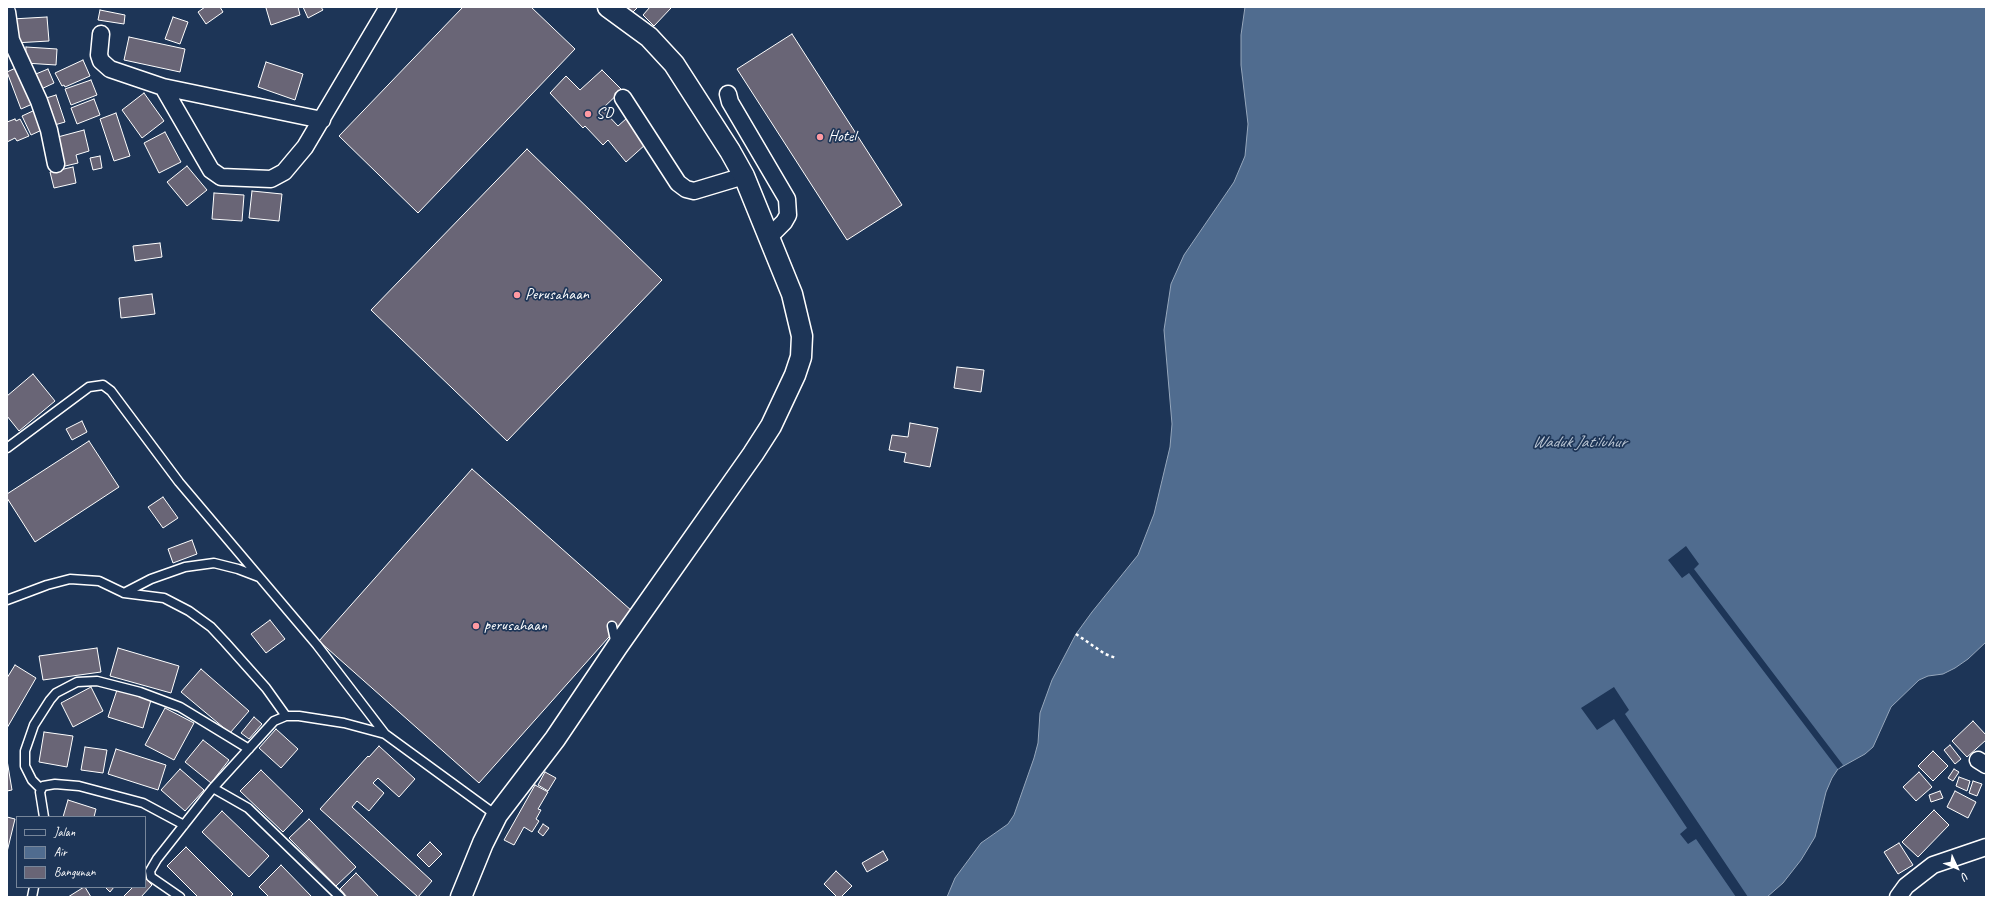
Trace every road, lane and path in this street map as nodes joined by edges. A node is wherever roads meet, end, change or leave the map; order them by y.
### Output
1 (388, 7) edge
2 (608, 7) edge
3 (7, 12) edge
4 (101, 34) dead end
5 (163, 87) junction
6 (728, 94) dead end
7 (623, 98) dead end
8 (322, 120) junction
9 (56, 164) dead end
10 (744, 176) junction
11 (769, 237) junction
12 (7, 448) edge
13 (259, 577) junction
14 (124, 593) junction
15 (7, 600) edge
16 (612, 626) dead end
17 (1076, 634) dead end
18 (617, 647) junction
19 (1116, 658) dead end
20 (286, 716) junction
21 (386, 734) junction
22 (249, 749) junction
23 (213, 788) junction
24 (41, 790) junction
25 (497, 815) junction
26 (44, 816) edge
27 (184, 825) junction
28 (1986, 847) edge
29 (180, 897) edge
30 (340, 897) edge
31 (461, 897) edge
32 (1898, 897) edge

1 - 8 street
2 - 10 street
3 - 9 street
4 - 5 street
5 - 8 street
5 - 8 street
6 - 11 street
7 - 10 street
10 - 11 street
11 - 18 street
12 - 13 lane
13 - 14 lane
13 - 21 lane
14 - 15 lane
14 - 20 lane
16 - 18 lane
17 - 19 path
18 - 25 street
20 - 21 lane
20 - 22 lane
21 - 25 lane
22 - 23 lane
22 - 24 lane
23 - 27 lane
23 - 30 lane
24 - 26 lane
24 - 27 lane
25 - 31 street
27 - 29 lane
28 - 32 street

